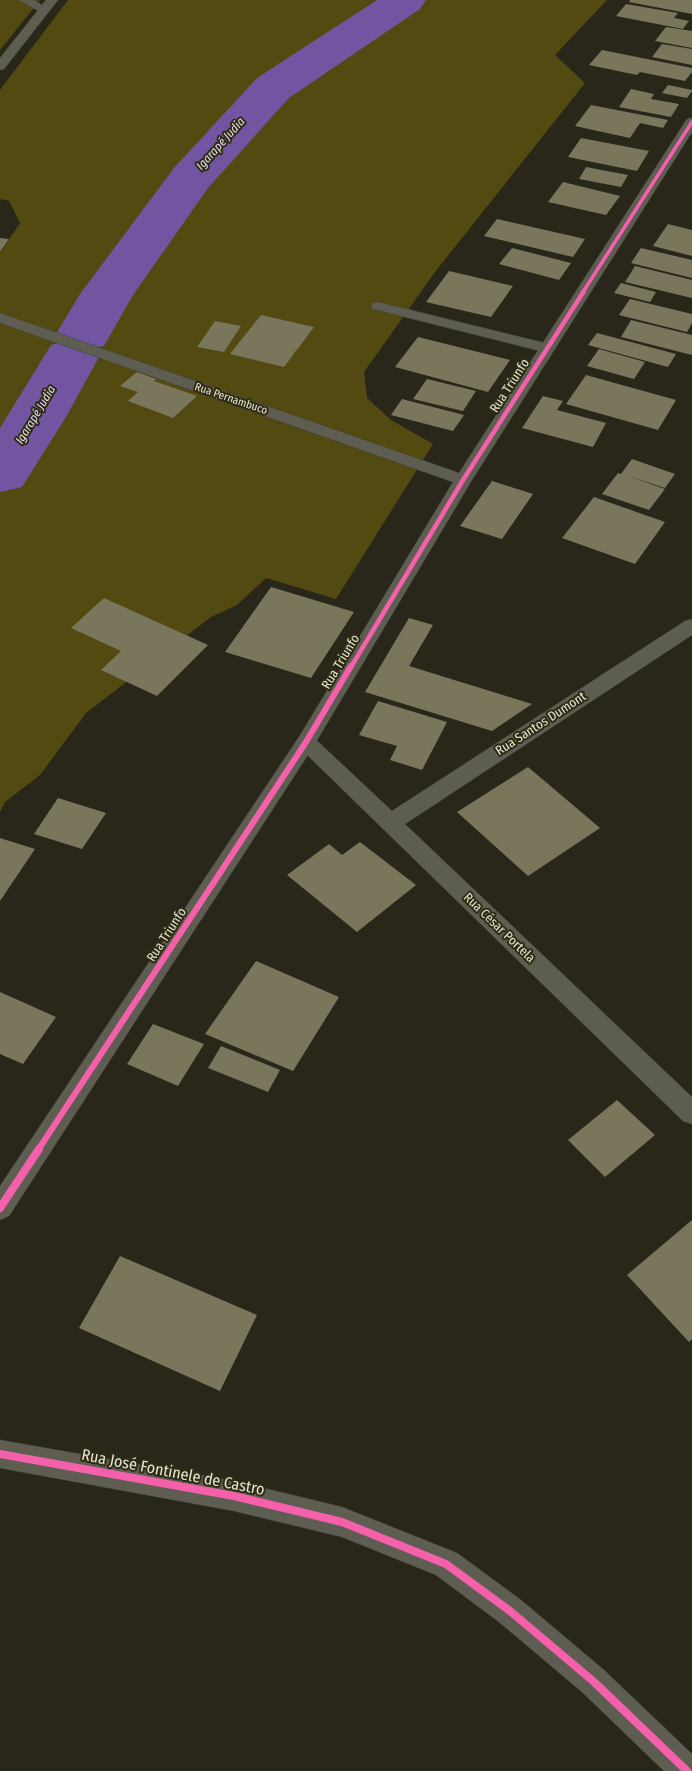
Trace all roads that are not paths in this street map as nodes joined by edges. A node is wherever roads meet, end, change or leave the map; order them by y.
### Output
1 (25, 0) edge
2 (52, 0) edge
3 (44, 10) junction
4 (0, 66) edge
5 (692, 122) edge
6 (378, 306) dead end
7 (0, 318) edge
8 (548, 348) junction
9 (463, 480) junction
10 (692, 626) edge
11 (306, 742) junction
12 (390, 823) junction
13 (692, 1113) edge
14 (0, 1208) edge
15 (0, 1454) edge
16 (687, 1771) edge

1 - 3 lane
2 - 3 street
3 - 4 street
5 - 8 street, Rua Triunfo
6 - 8 lane
7 - 9 street, Rua Pernambuco
8 - 9 street, Rua Triunfo
9 - 11 street, Rua Triunfo
10 - 12 street, Rua Santos Dumont
11 - 12 street, Rua César Portela
11 - 14 street, Rua Triunfo
12 - 13 street, Rua César Portela
15 - 16 street, Rua José Fontinele de Castro

